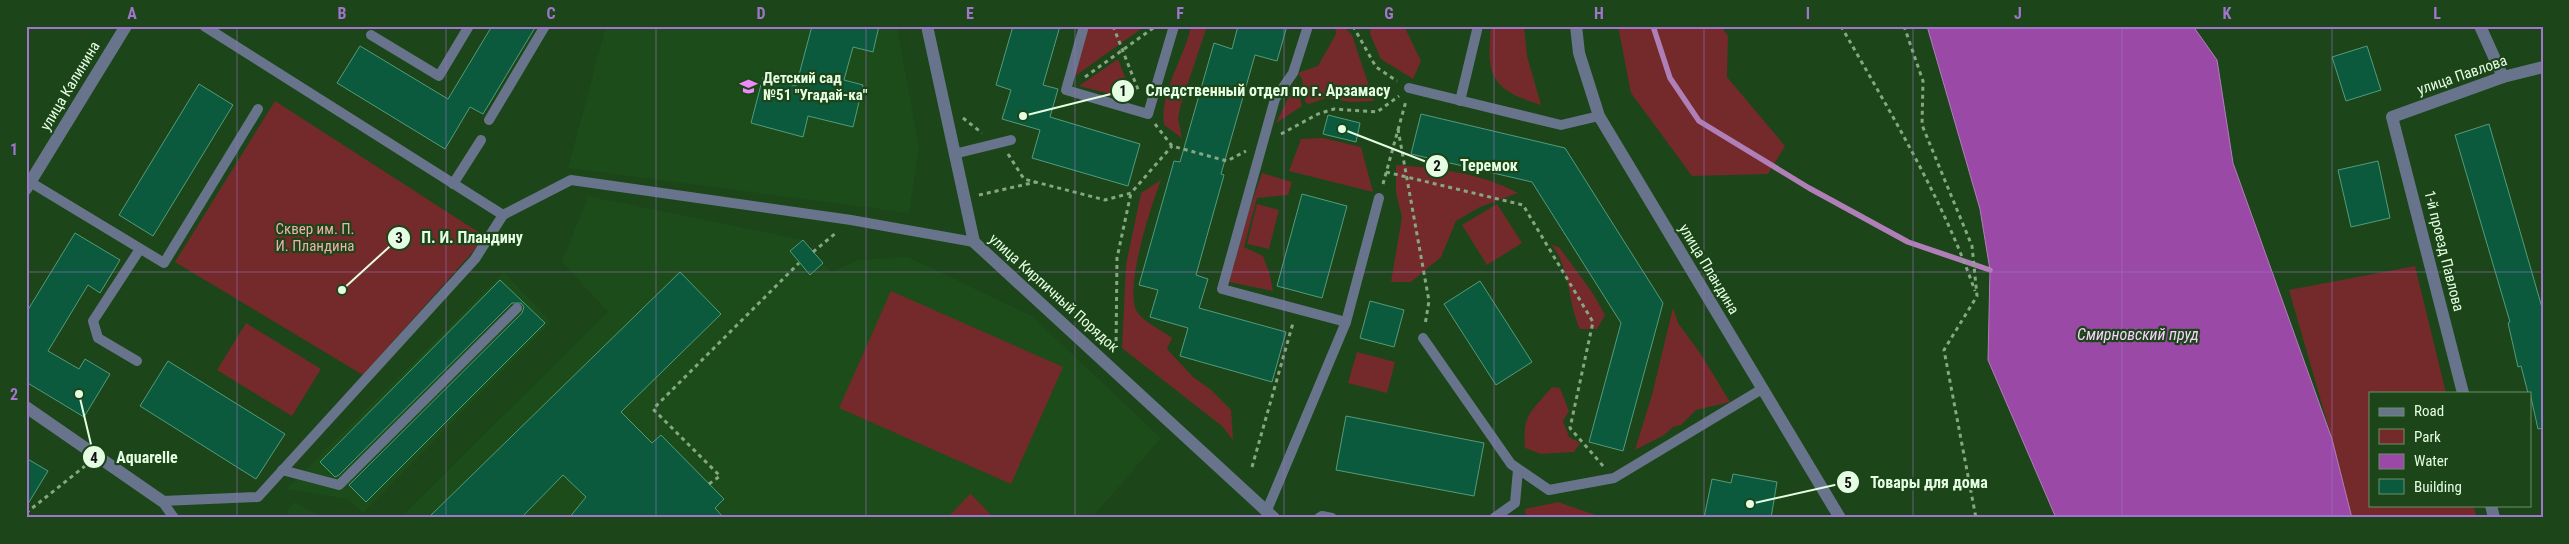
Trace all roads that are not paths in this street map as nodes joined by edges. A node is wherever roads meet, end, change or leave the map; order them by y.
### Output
1 (126, 26) edge
2 (204, 26) edge
3 (469, 26) edge
4 (545, 26) edge
5 (927, 26) edge
6 (1084, 26) edge
7 (1174, 26) edge
8 (1308, 26) edge
9 (1478, 26) edge
10 (1576, 26) edge
11 (2480, 26) edge
12 (371, 35) dead end
13 (2543, 67) edge
14 (2503, 77) junction
15 (1409, 88) road end
16 (1460, 101) junction
17 (258, 109) dead end
18 (1599, 116) junction
19 (2392, 117) joint
20 (489, 120) dead end
21 (481, 140) dead end
22 (1011, 140) dead end
23 (954, 154) junction
24 (453, 184) junction
25 (28, 185) edge
26 (1379, 198) road end
27 (503, 215) junction
28 (974, 242) junction
29 (140, 249) junction
30 (517, 308) dead end
31 (1346, 322) junction
32 (1423, 338) road end
33 (137, 361) dead end
34 (1762, 389) junction
35 (2463, 392) edge
36 (26, 407) edge
37 (282, 470) junction
38 (1518, 470) junction
39 (162, 501) junction
40 (1271, 514) edge
41 (174, 518) edge
42 (1319, 518) edge
43 (1332, 518) edge
44 (1494, 518) edge
45 (1840, 518) edge

1 - 25 street, улица Калинина
2 - 24 lane
3 - 12 lane
4 - 20 lane
5 - 23 street, улица Кирпичный Порядок
6 - 7 lane
8 - 31 lane
9 - 16 lane
10 - 18 street, улица Пландина
11 - 14 street
13 - 14 street, улица Павлова
14 - 19 street, улица Павлова
15 - 16 lane
16 - 18 lane
17 - 29 lane
18 - 34 street, улица Пландина
19 - 35 street, 1-й проезд Павлова
21 - 24 lane
22 - 23 lane
23 - 28 street, улица Кирпичный Порядок
24 - 27 lane
25 - 29 lane
26 - 31 lane
27 - 28 lane
27 - 37 lane
28 - 40 street, улица Кирпичный Порядок
29 - 33 lane
30 - 37 lane
31 - 40 lane
32 - 38 lane
34 - 38 lane
34 - 45 street, улица Пландина
36 - 39 street
37 - 39 lane
38 - 44 lane
39 - 41 lane
42 - 43 lane

